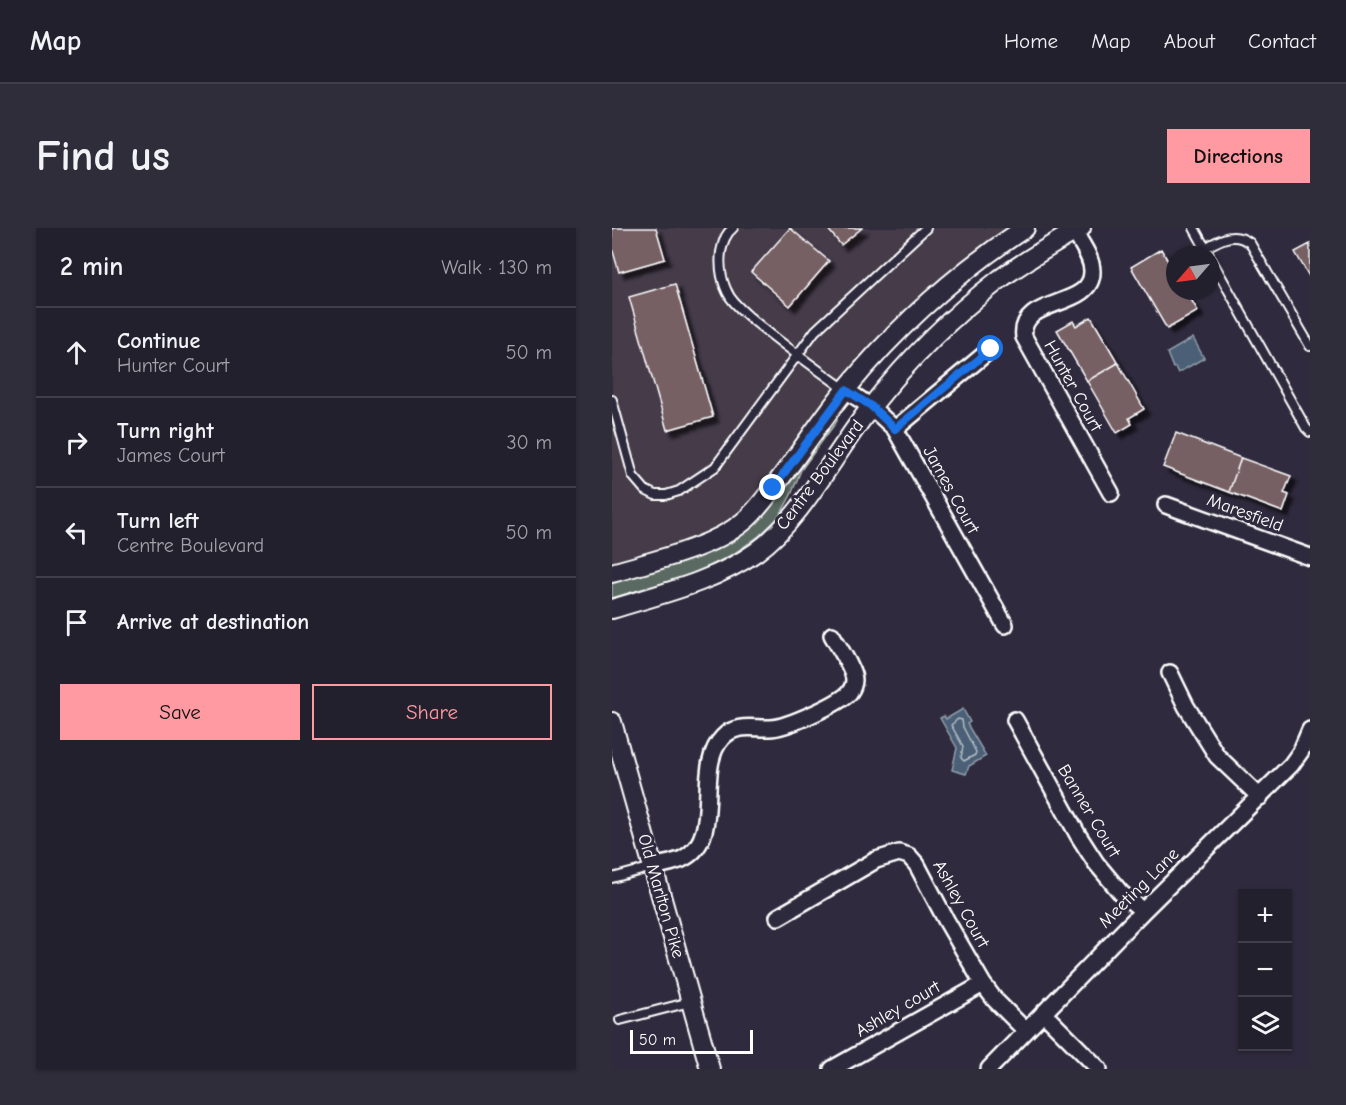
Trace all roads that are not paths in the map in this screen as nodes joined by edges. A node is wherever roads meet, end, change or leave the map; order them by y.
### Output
1 (733, 228) edge
2 (926, 228) edge
3 (1025, 228) edge
4 (1194, 228) edge
5 (1076, 229) edge
6 (1204, 246) edge
7 (1216, 246) edge
8 (1220, 275) edge
9 (1310, 346) edge
10 (991, 349) dead end
11 (797, 356) junction
12 (846, 390) junction
13 (612, 400) edge
14 (871, 406) junction
15 (895, 429) junction
16 (1310, 432) edge
17 (1111, 493) dead end
18 (1166, 505) dead end
19 (1310, 557) edge
20 (612, 573) edge
21 (612, 609) edge
22 (1005, 625) dead end
23 (832, 635) dead end
24 (1170, 673) dead end
25 (1015, 720) dead end
26 (612, 722) edge
27 (1310, 730) edge
28 (1260, 797) junction
29 (653, 867) junction
30 (612, 878) edge
31 (1143, 911) junction
32 (778, 917) dead end
33 (984, 984) junction
34 (691, 1002) junction
35 (1043, 1013) junction
36 (620, 1020) dead end
37 (1026, 1031) junction
38 (710, 1069) edge
39 (832, 1069) edge
40 (989, 1069) edge
41 (1099, 1069) edge

1 - 11 lane
2 - 11 lane
3 - 12 street, Centre Boulevard
4 - 6 lane
5 - 14 street, Centre Boulevard
5 - 17 street, Hunter Court
7 - 9 lane
8 - 16 lane
10 - 15 street
11 - 12 lane
11 - 13 lane
12 - 14 street, James Court
12 - 20 street, Centre Boulevard
14 - 15 street, James Court
14 - 21 street, Centre Boulevard
15 - 22 street, James Court
18 - 19 street, Maresfield
23 - 29 street
24 - 28 street
25 - 31 street, Banner Court
26 - 29 street, Old Marlton Pike
27 - 28 street, Meeting Lane
28 - 31 street, Meeting Lane
29 - 30 lane
29 - 34 street, Old Marlton Pike
31 - 35 street, Meeting Lane
32 - 33 street, Ashley Court
33 - 37 street, Ashley Court
33 - 39 street, Ashley court
34 - 36 lane
34 - 38 street, Old Marlton Pike
35 - 37 street, Meeting Lane
35 - 41 street
37 - 40 street, Meeting Lane

